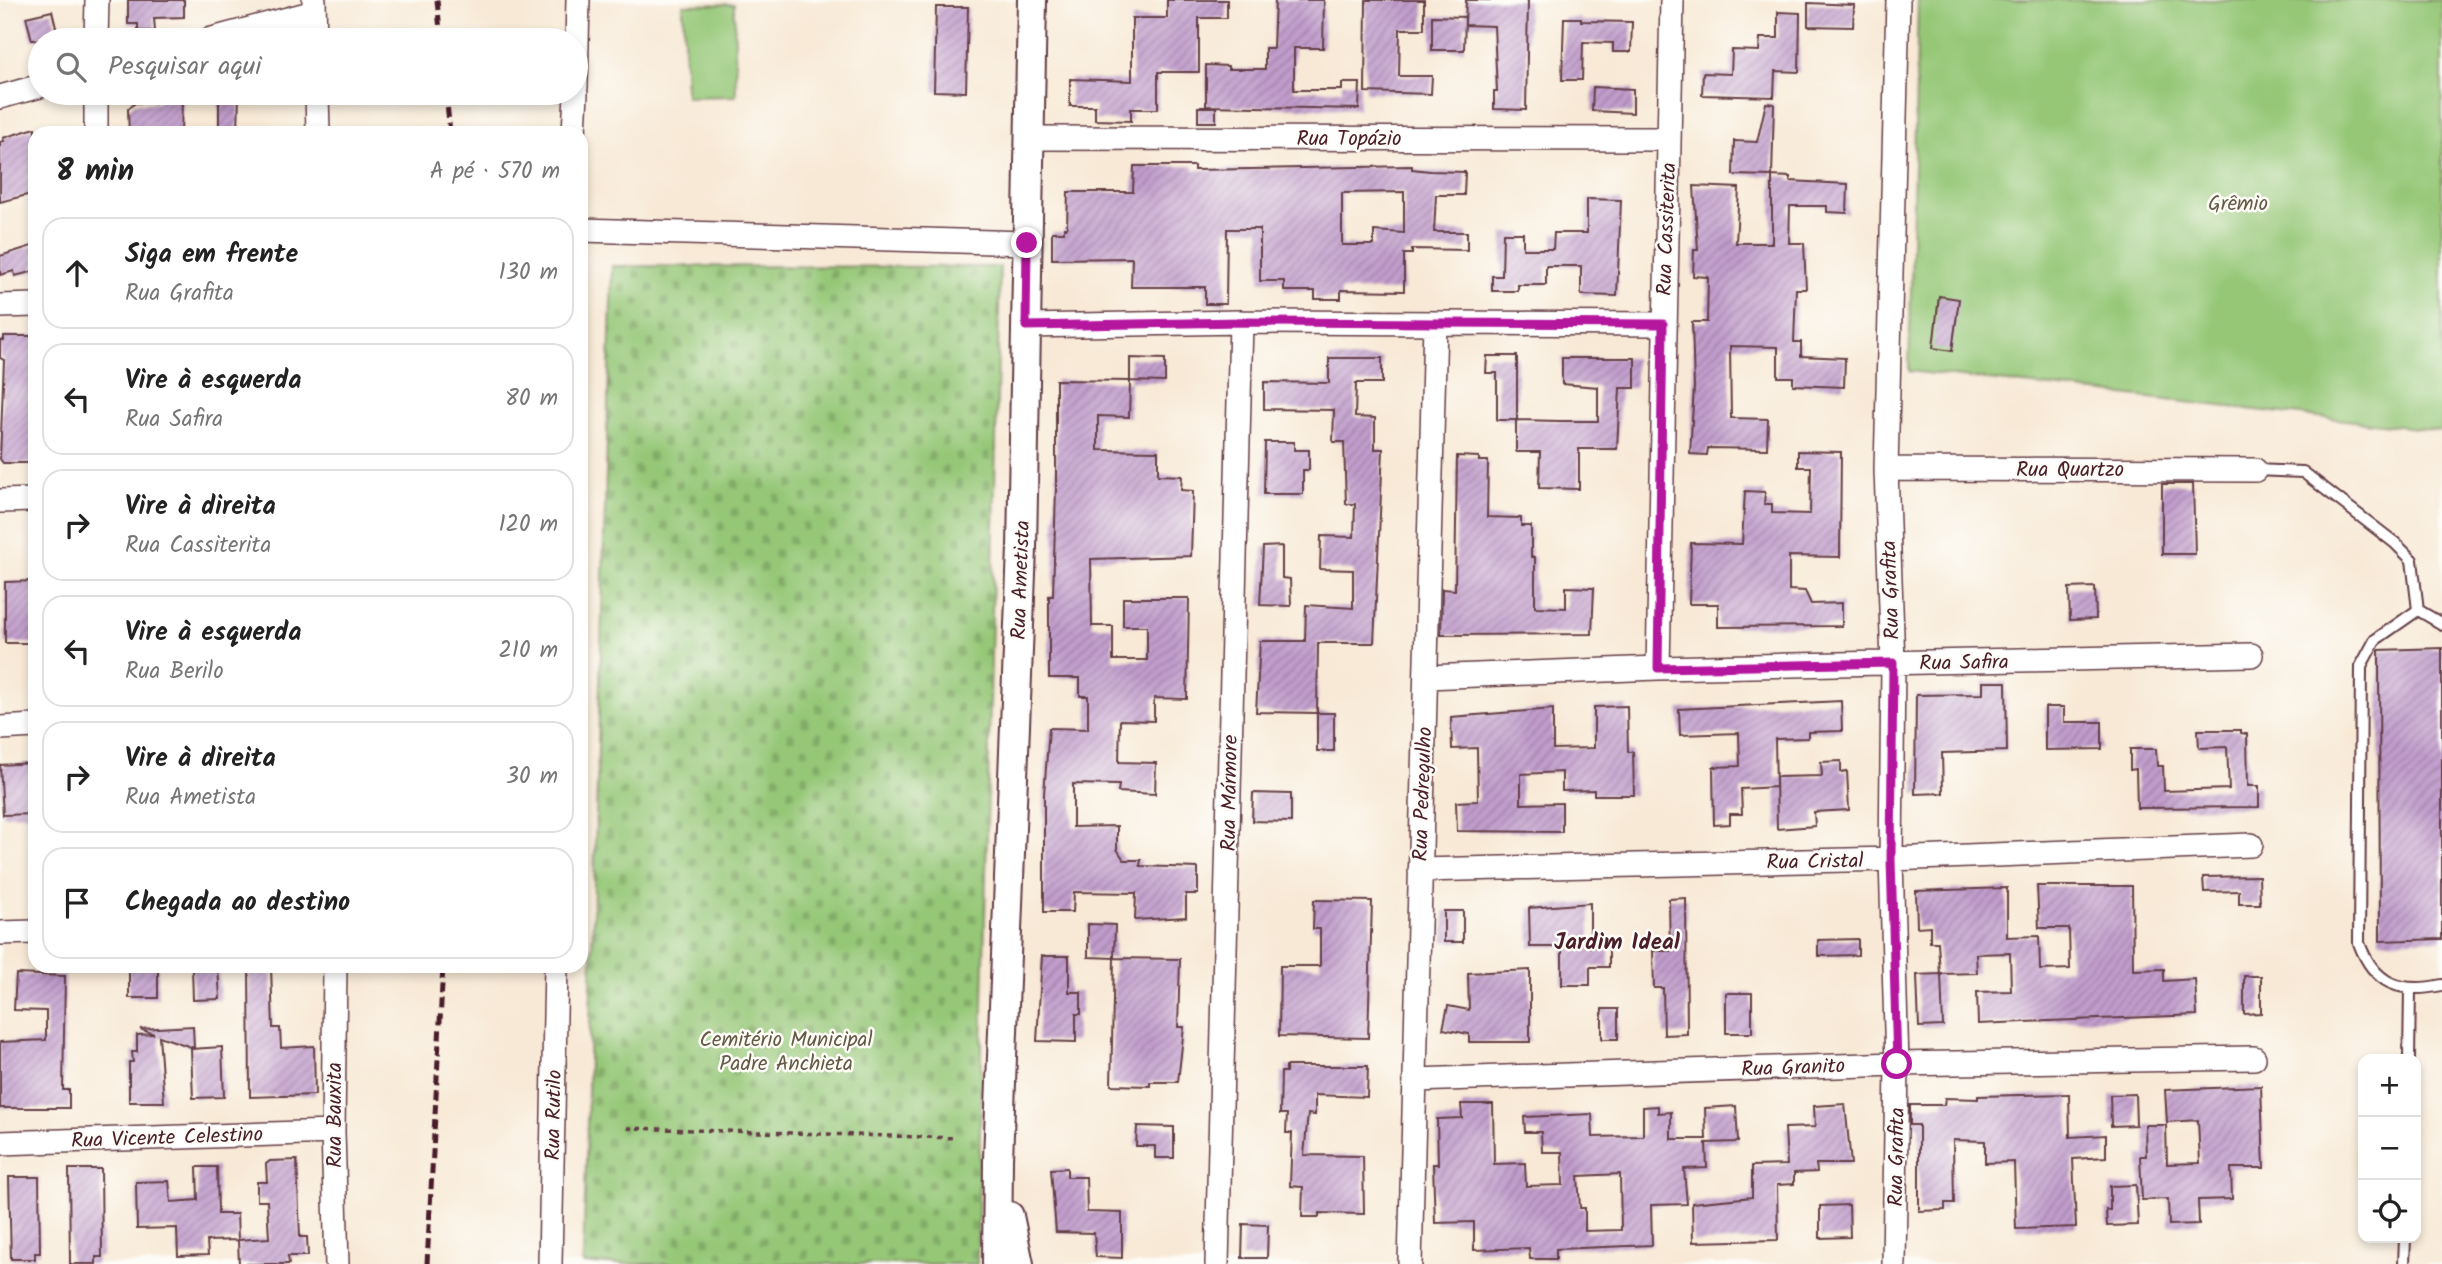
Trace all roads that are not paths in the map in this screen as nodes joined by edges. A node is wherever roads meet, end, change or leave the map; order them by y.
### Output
1 (97, 0) edge
2 (578, 0) edge
3 (1032, 0) edge
4 (1672, 0) edge
5 (1898, 0) edge
6 (314, 6) edge
7 (96, 28) edge
8 (245, 28) edge
9 (315, 28) edge
10 (577, 28) edge
11 (28, 89) edge
12 (0, 97) edge
13 (96, 105) edge
14 (317, 105) edge
15 (576, 105) edge
16 (96, 126) edge
17 (318, 126) edge
18 (575, 126) edge
19 (1029, 138) junction
20 (1668, 139) junction
21 (588, 230) edge
22 (1027, 243) junction
23 (28, 305) edge
24 (0, 306) edge
25 (1241, 322) junction
26 (1435, 323) junction
27 (1663, 324) junction
28 (1026, 326) junction
29 (1886, 469) junction
30 (2255, 470) joint
31 (28, 500) edge
32 (0, 501) edge
33 (2418, 610) junction
34 (2442, 624) edge
35 (2251, 655) dead end
36 (1893, 663) junction
37 (1658, 668) junction
38 (1426, 677) junction
39 (28, 726) edge
40 (0, 727) edge
41 (2251, 845) dead end
42 (1891, 859) junction
43 (1420, 870) junction
44 (28, 932) edge
45 (0, 933) edge
46 (335, 973) edge
47 (556, 973) edge
48 (2442, 985) edge
49 (2410, 989) junction
50 (2409, 1054) edge
51 (2254, 1058) dead end
52 (1897, 1064) junction
53 (1415, 1080) junction
54 (333, 1132) junction
55 (0, 1143) edge
56 (998, 1159) junction
57 (2405, 1243) edge
58 (337, 1264) edge
59 (550, 1264) edge
60 (997, 1264) edge
61 (1019, 1264) edge
62 (1217, 1264) edge
63 (1410, 1264) edge
64 (1894, 1264) edge
65 (2404, 1264) edge

1 - 7 street
2 - 10 street
3 - 19 street, Rua Ametista
4 - 20 street, Rua Cassiterita
5 - 29 street, Rua Grafita
6 - 8 street
6 - 9 street
11 - 12 street
13 - 16 street
14 - 17 street
15 - 18 street
19 - 20 street, Rua Topázio
19 - 22 street, Rua Ametista
20 - 27 street, Rua Cassiterita
21 - 22 street
22 - 28 street, Rua Ametista
23 - 24 street
25 - 26 street
25 - 28 street
25 - 62 street, Rua Mármore
26 - 27 street
26 - 38 street, Rua Pedregulho
27 - 37 street, Rua Cassiterita
28 - 56 street, Rua Ametista
29 - 30 street, Rua Quartzo
29 - 36 street, Rua Grafita
30 - 33 lane
31 - 32 street
33 - 34 lane
33 - 49 lane
35 - 36 street, Rua Safira
36 - 37 street, Rua Safira
36 - 42 street, Rua Grafita
37 - 38 street, Rua Safira
38 - 43 street, Rua Pedregulho
39 - 40 street
41 - 42 street, Rua Cristal
42 - 43 street, Rua Cristal
42 - 52 street, Rua Grafita
43 - 53 street, Rua Pedregulho
44 - 45 street
46 - 54 street, Rua Bauxita
47 - 59 street, Rua Rutilo
48 - 49 lane
49 - 50 lane
51 - 52 street, Rua Granito
52 - 53 street, Rua Granito
52 - 64 street, Rua Grafita
53 - 63 street, Rua Pedregulho
54 - 55 street, Rua Vicente Celestino
54 - 58 street, Rua Bauxita
56 - 60 street, Rua Ametista
56 - 61 street, Rua Ametista
57 - 65 lane

